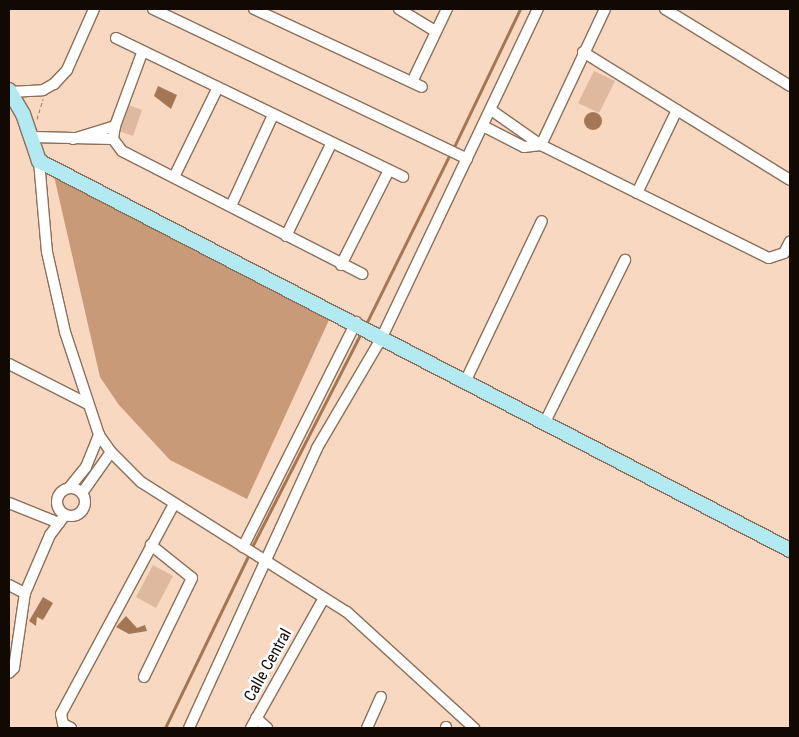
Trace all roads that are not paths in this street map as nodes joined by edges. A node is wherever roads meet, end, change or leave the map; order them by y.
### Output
1 (94, 9) edge
2 (153, 9) edge
3 (254, 9) edge
4 (399, 9) edge
5 (447, 9) edge
6 (538, 9) edge
7 (605, 9) edge
8 (665, 9) edge
9 (435, 31) junction
10 (116, 38) dead end
11 (583, 52) junction
12 (142, 53) junction
13 (412, 82) junction
14 (790, 86) edge
15 (218, 87) junction
16 (422, 87) dead end
17 (10, 91) edge
18 (492, 110) junction
19 (677, 110) junction
20 (273, 114) junction
21 (115, 126) junction
22 (483, 126) junction
23 (33, 137) junction
24 (113, 139) junction
25 (69, 141) junction
26 (331, 144) junction
27 (541, 145) junction
28 (462, 158) junction
29 (39, 161) junction
30 (388, 172) junction
31 (174, 177) junction
32 (403, 178) dead end
33 (790, 180) edge
34 (637, 193) junction
35 (231, 206) junction
36 (542, 221) dead end
37 (286, 236) junction
38 (790, 241) edge
39 (625, 260) dead end
40 (342, 264) junction
41 (362, 274) dead end
42 (368, 329) junction
43 (9, 364) edge
44 (466, 380) junction
45 (88, 404) junction
46 (545, 422) junction
47 (99, 434) junction
48 (111, 452) junction
49 (86, 467) junction
50 (98, 473) junction
51 (69, 488) junction
52 (82, 493) junction
53 (9, 503) edge
54 (174, 504) junction
55 (62, 519) junction
56 (151, 545) junction
57 (243, 547) junction
58 (790, 550) edge
59 (266, 560) junction
60 (9, 585) edge
61 (25, 593) junction
62 (324, 598) junction
63 (9, 674) edge
64 (144, 677) dead end
65 (381, 697) dead end
66 (256, 718) junction
67 (71, 728) edge
68 (188, 728) edge
69 (251, 728) edge
70 (267, 728) edge
71 (368, 728) edge
72 (474, 728) edge

1 - 17 street
2 - 28 street
3 - 13 street
4 - 9 street
5 - 9 street
6 - 18 street
7 - 11 street
8 - 14 street
9 - 13 street
10 - 12 street
11 - 19 street
11 - 27 street
12 - 15 street
12 - 21 street
13 - 16 street
15 - 20 street
15 - 31 street
17 - 23 street
18 - 22 street
18 - 27 street
19 - 33 street
19 - 34 street
20 - 26 street
20 - 35 street
21 - 24 street
21 - 25 street
22 - 27 street
22 - 28 street
23 - 25 street
23 - 29 street
24 - 25 street
24 - 31 street
26 - 30 street
26 - 37 street
27 - 34 street
28 - 42 street
29 - 42 street
29 - 45 street
30 - 32 street
30 - 40 street
31 - 35 street
34 - 38 street
35 - 37 street
36 - 44 street
37 - 40 street
39 - 46 street
40 - 41 street
42 - 44 street
42 - 57 street
42 - 59 street
43 - 45 street
44 - 46 street
45 - 47 street
46 - 58 street
47 - 48 street
47 - 49 street
48 - 50 street
48 - 54 street
49 - 50 street
49 - 51 street
50 - 52 street
51 - 52 street
51 - 55 street
52 - 55 street
53 - 55 street
54 - 56 street
54 - 57 street
55 - 61 street
56 - 64 street
56 - 67 street
57 - 59 street
59 - 62 street
59 - 68 street
60 - 61 street
61 - 63 street
62 - 66 street, Calle Central
62 - 72 street
65 - 71 street
66 - 69 street, Calle Central
66 - 70 street

